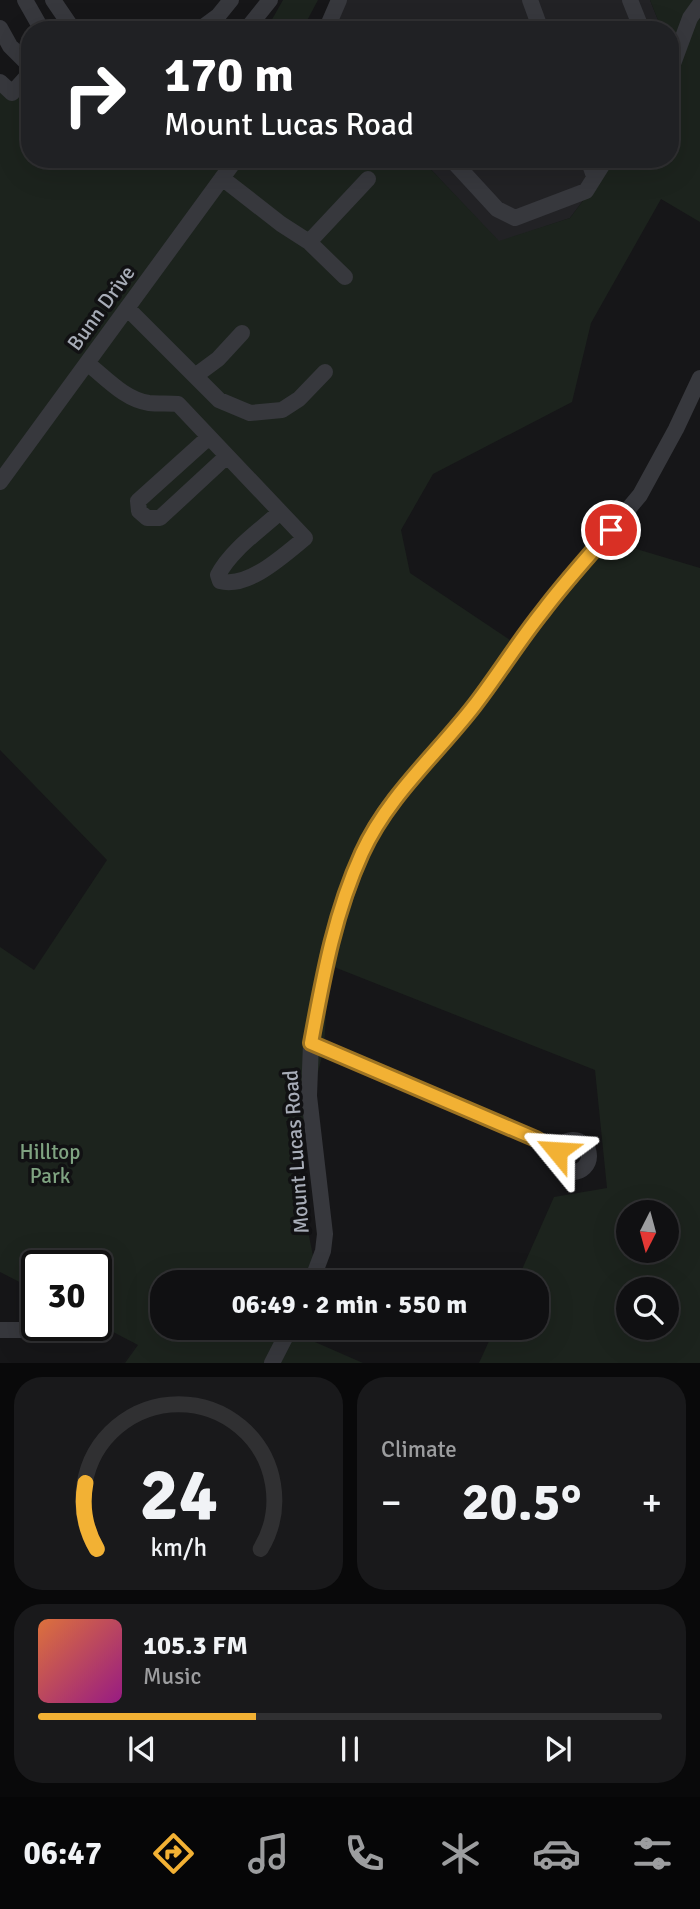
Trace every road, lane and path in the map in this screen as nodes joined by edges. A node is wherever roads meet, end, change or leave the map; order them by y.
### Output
1 (25, 0) edge
2 (53, 0) edge
3 (231, 0) edge
4 (270, 0) edge
5 (339, 0) edge
6 (530, 0) edge
7 (630, 0) edge
8 (700, 4) edge
9 (38, 21) edge
10 (67, 21) edge
11 (211, 21) edge
12 (253, 21) edge
13 (330, 21) edge
14 (538, 21) edge
15 (638, 21) edge
16 (0, 28) edge
17 (679, 48) edge
18 (21, 57) edge
19 (0, 82) edge
20 (21, 83) edge
21 (229, 168) edge
22 (459, 168) edge
23 (591, 168) edge
24 (600, 168) edge
25 (594, 176) junction
26 (222, 178) junction
27 (368, 179) dead end
28 (309, 242) junction
29 (345, 277) dead end
30 (127, 308) junction
31 (242, 333) dead end
32 (87, 363) junction
33 (325, 372) dead end
34 (195, 376) junction
35 (700, 378) edge
36 (209, 437) junction
37 (227, 456) junction
38 (0, 482) edge
39 (280, 512) junction
40 (311, 1043) junction
41 (557, 1151) dead end
42 (316, 1270) edge
43 (0, 1330) edge
44 (21, 1330) edge
45 (284, 1340) edge
46 (272, 1363) edge

1 - 9 street
2 - 10 street
3 - 11 street
4 - 12 street
5 - 13 street
6 - 14 street
7 - 15 street
8 - 17 street
16 - 18 street
19 - 20 street
21 - 26 street, Bunn Drive
22 - 25 street
23 - 25 street
24 - 25 street
26 - 28 street
26 - 30 street, Bunn Drive
27 - 28 street
28 - 29 street
30 - 32 street, Bunn Drive
30 - 34 street
31 - 34 street
32 - 36 street
32 - 38 street, Bunn Drive
33 - 34 street
35 - 40 street, Mount Lucas Road
36 - 37 street
36 - 37 street
37 - 39 street
39 - 39 street
40 - 41 street
40 - 42 street, Mount Lucas Road
43 - 44 street
45 - 46 street

